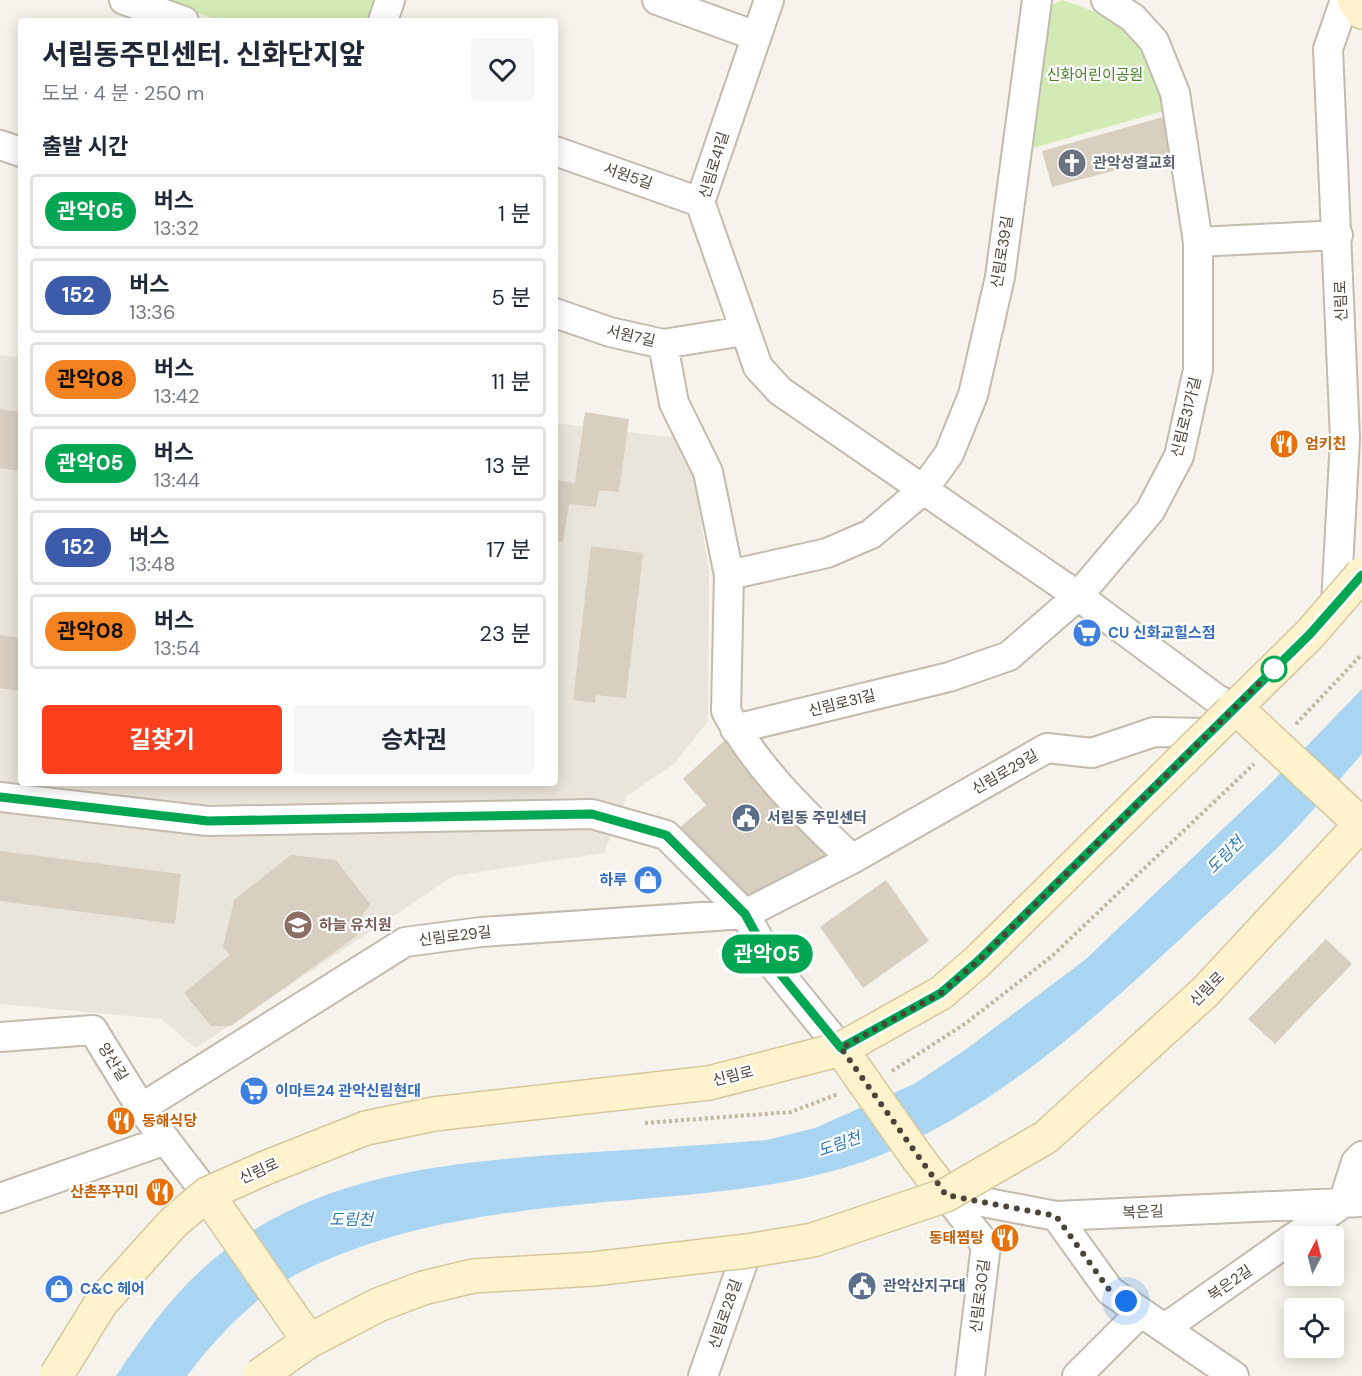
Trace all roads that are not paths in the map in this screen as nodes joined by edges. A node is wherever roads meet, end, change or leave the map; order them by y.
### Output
1 (124, 0) edge
2 (390, 0) edge
3 (657, 0) edge
4 (769, 0) edge
5 (1036, 0) edge
6 (1106, 0) edge
7 (1345, 0) edge
8 (1354, 0) edge
9 (1362, 12) edge
10 (175, 18) edge
11 (384, 18) edge
12 (756, 36) junction
13 (0, 145) edge
14 (18, 151) edge
15 (558, 152) edge
16 (700, 202) junction
17 (1338, 235) junction
18 (1198, 242) junction
19 (558, 314) edge
20 (744, 331) junction
21 (663, 344) junction
22 (923, 490) junction
23 (1362, 574) edge
24 (729, 575) junction
25 (1078, 596) junction
26 (1336, 604) junction
27 (1234, 706) junction
28 (735, 729) junction
29 (1207, 733) junction
30 (0, 797) edge
31 (1361, 823) edge
32 (852, 859) junction
33 (745, 914) junction
34 (0, 1037) edge
35 (841, 1048) junction
36 (141, 1108) junction
37 (166, 1140) junction
38 (1362, 1156) edge
39 (207, 1194) junction
40 (946, 1195) junction
41 (0, 1198) edge
42 (1353, 1202) edge
43 (1056, 1216) junction
44 (1313, 1226) edge
45 (1284, 1245) edge
46 (747, 1251) junction
47 (1142, 1312) junction
48 (1165, 1328) junction
49 (309, 1341) junction
50 (56, 1376) edge
51 (259, 1376) edge
52 (703, 1376) edge
53 (970, 1376) edge
54 (1077, 1376) edge
55 (1234, 1376) edge

1 - 10 street
2 - 11 street
3 - 12 street
4 - 12 street, 신림로41길
5 - 22 street, 신림로39길
6 - 18 street, 신림로31가길
7 - 17 street, 신림로
8 - 9 main road
12 - 16 street, 신림로41길
13 - 14 street
15 - 16 street, 서원5길
16 - 20 street, 신림로41길
17 - 18 street
17 - 26 street, 신림로
18 - 25 street, 신림로31가길
19 - 21 street, 서원7길
20 - 21 street, 서원7길
20 - 22 street
21 - 24 street
22 - 24 street
22 - 25 street
23 - 26 main road, 신림로, bridge
24 - 28 street
25 - 27 street
25 - 28 street, 신림로31길
26 - 27 main road, 신림로, bridge
27 - 29 main road, 신림로, bridge
27 - 31 main road, bridge
28 - 32 street
29 - 32 street, 신림로29길
29 - 35 main road, 신림로, bridge
30 - 33 street
31 - 40 main road, 신림로, bridge
32 - 33 street, 신림로29길
33 - 35 street
33 - 36 street, 신림로29길
34 - 36 street, 양산길
35 - 39 main road, 신림로, bridge
35 - 40 main road, bridge
36 - 37 street, 양산길
37 - 39 street, 양산길
37 - 41 street
38 - 42 street
39 - 49 main road, bridge
39 - 50 main road, 신림로, bridge
40 - 43 street, 복은길
40 - 46 main road, 신림로, bridge
40 - 53 street, 신림로30길
42 - 43 street, 복은길
42 - 44 street, 복은2길
43 - 47 street
45 - 48 street, 복은2길
46 - 49 main road, 신림로, bridge
46 - 52 street, 신림로28길
47 - 48 street
47 - 54 street
48 - 55 street
49 - 51 main road, 신림로, bridge

